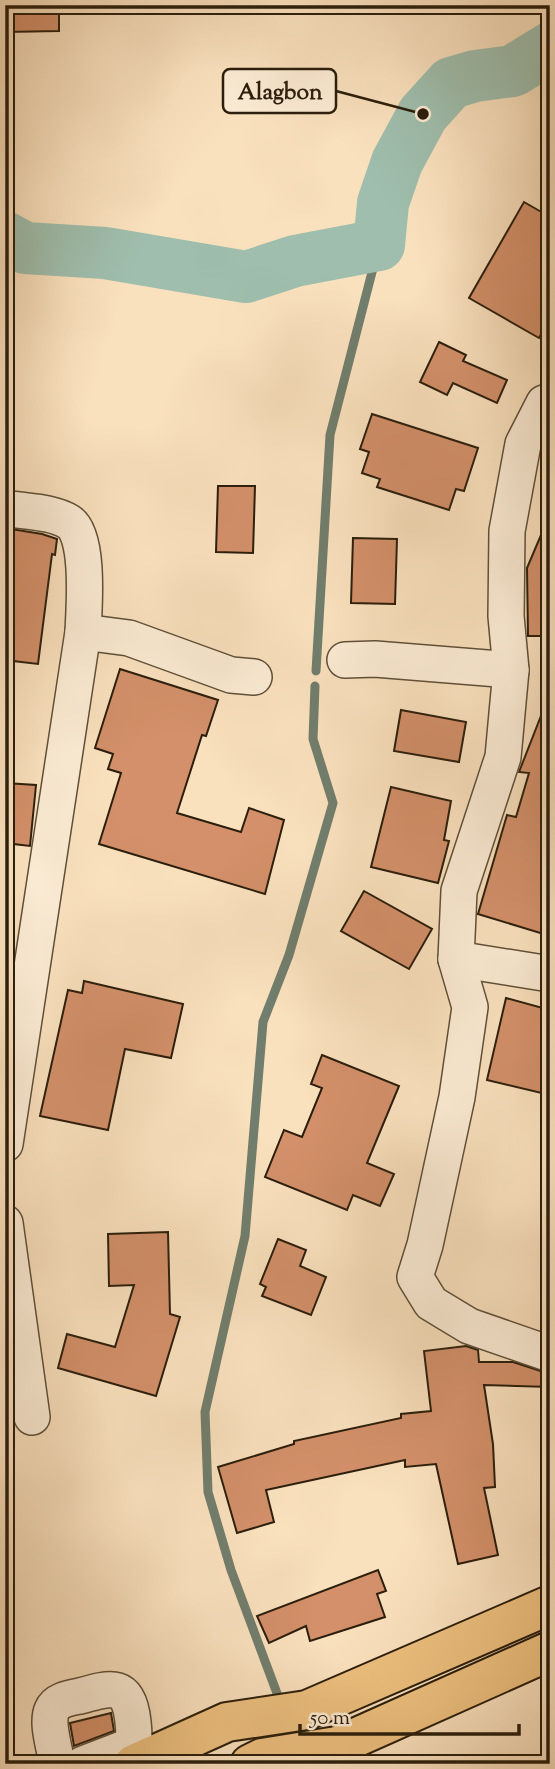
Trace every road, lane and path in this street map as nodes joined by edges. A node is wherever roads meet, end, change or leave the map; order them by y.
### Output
1 (550, 401) edge
2 (5, 508) edge
3 (83, 632) junction
4 (345, 660) dead end
5 (511, 670) junction
6 (254, 677) dead end
7 (456, 959) junction
8 (550, 974) edge
9 (5, 1144) edge
10 (5, 1223) edge
11 (550, 1354) edge
12 (32, 1418) dead end
13 (550, 1605) edge
14 (550, 1651) edge
15 (132, 1757) edge
16 (256, 1761) edge
17 (57, 1764) edge
18 (83, 1764) edge

1 - 5 street
2 - 3 street
3 - 6 street
3 - 9 street
4 - 5 street
5 - 7 street
7 - 8 street
7 - 11 street
10 - 12 street
13 - 15 main road
14 - 16 main road
15 - 17 street
15 - 18 street

